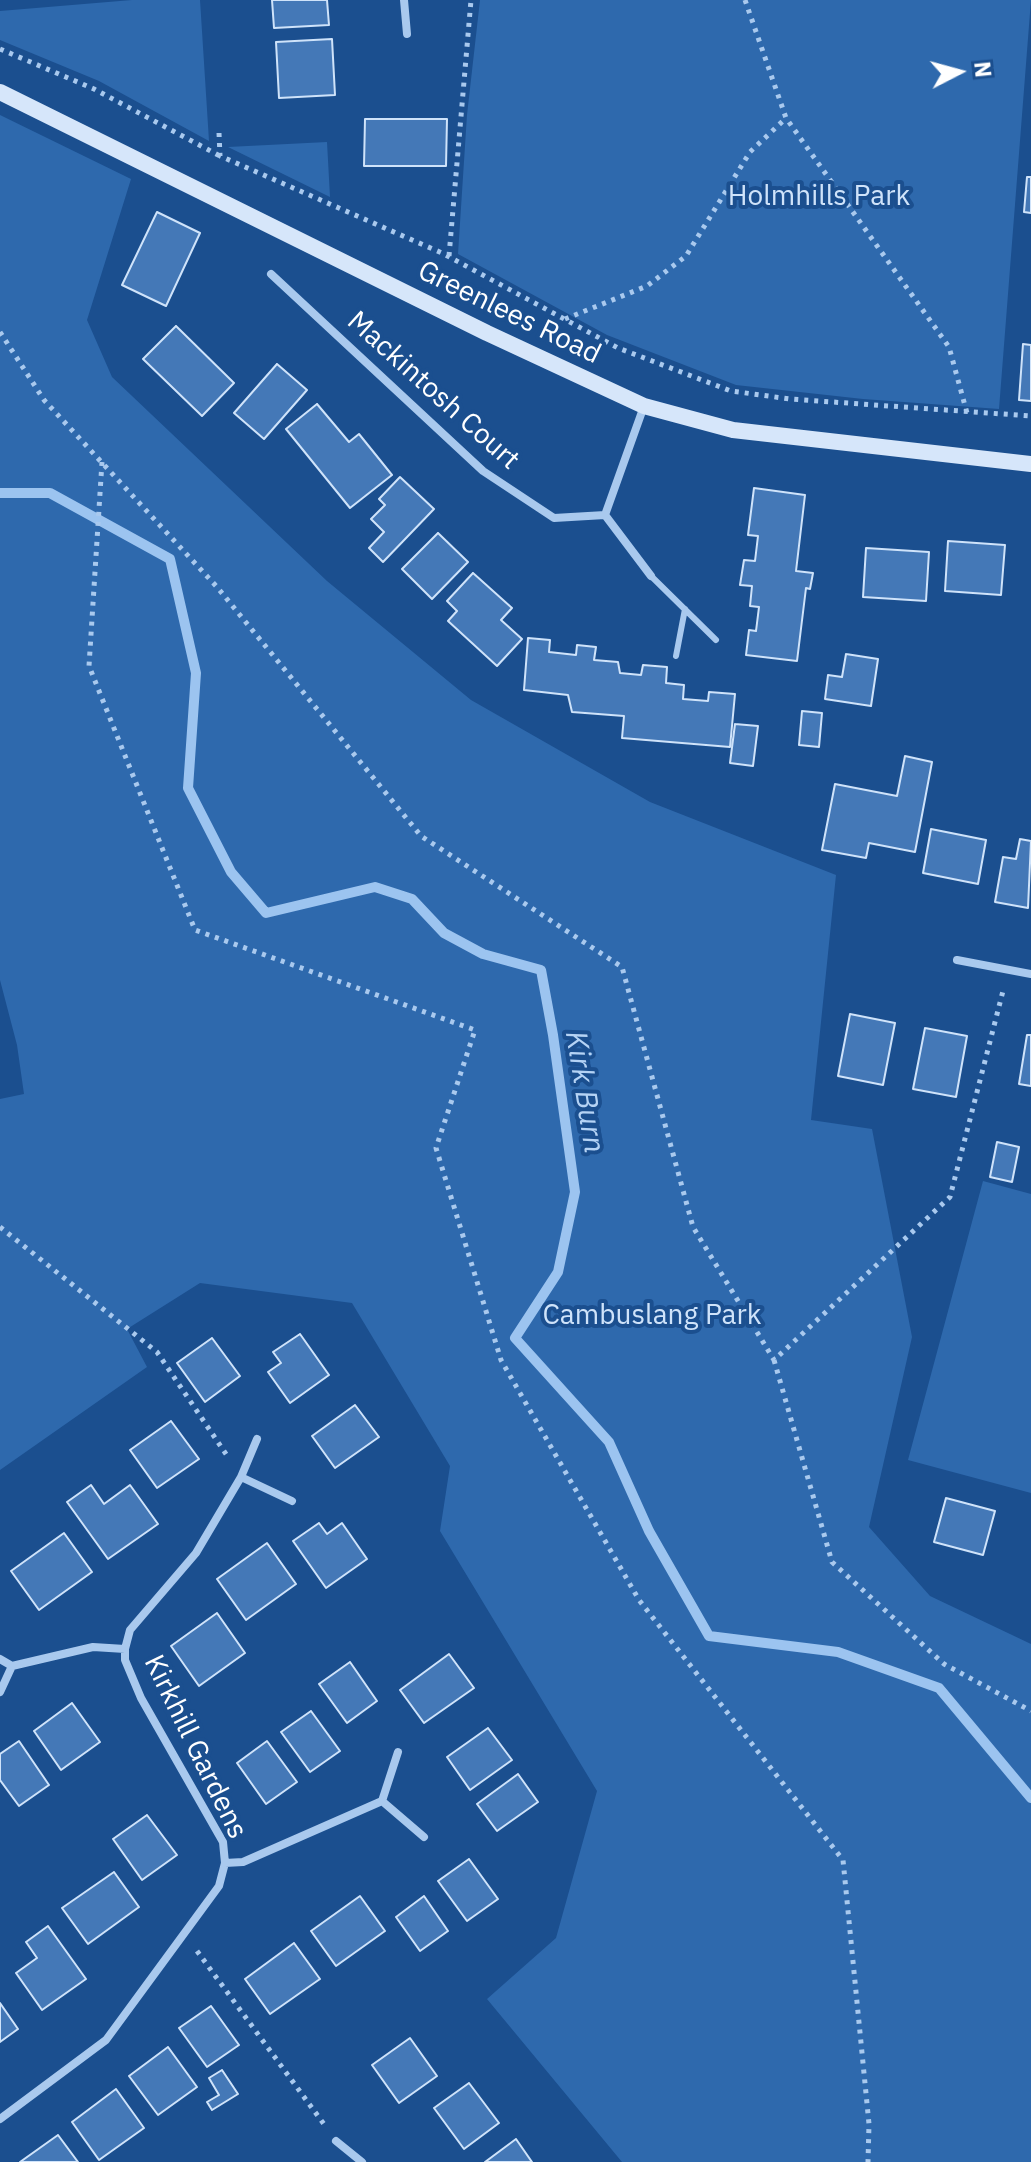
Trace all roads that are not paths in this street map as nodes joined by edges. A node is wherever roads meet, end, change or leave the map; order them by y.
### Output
1 (404, 0) edge
2 (407, 34) dead end
3 (0, 92) edge
4 (271, 274) dead end
5 (644, 406) junction
6 (1031, 464) edge
7 (605, 515) junction
8 (651, 576) joint
9 (685, 609) junction
10 (716, 640) dead end
11 (676, 656) dead end
12 (957, 960) dead end
13 (1031, 974) edge
14 (257, 1439) dead end
15 (241, 1477) junction
16 (292, 1501) dead end
17 (125, 1649) junction
18 (0, 1659) edge
19 (12, 1666) junction
20 (0, 1692) edge
21 (398, 1752) dead end
22 (382, 1801) junction
23 (424, 1837) dead end
24 (225, 1863) junction
25 (0, 2119) edge
26 (336, 2141) road end
27 (362, 2162) edge

1 - 2 street
3 - 5 main road, Greenlees Road
4 - 7 street, Mackintosh Court
5 - 6 main road, Greenlees Road
5 - 7 street
7 - 8 street
8 - 9 lane
9 - 10 lane
9 - 11 lane
12 - 13 street
14 - 15 street, Kirkhill Gardens
15 - 16 street
15 - 17 street, Kirkhill Gardens
17 - 19 street, Kirkhill Gardens
17 - 24 street, Kirkhill Gardens
18 - 19 street
19 - 20 street
21 - 22 street
22 - 23 street
22 - 24 street, Kirkhill Gardens
24 - 25 street, Kirkhill Gardens
26 - 27 street

